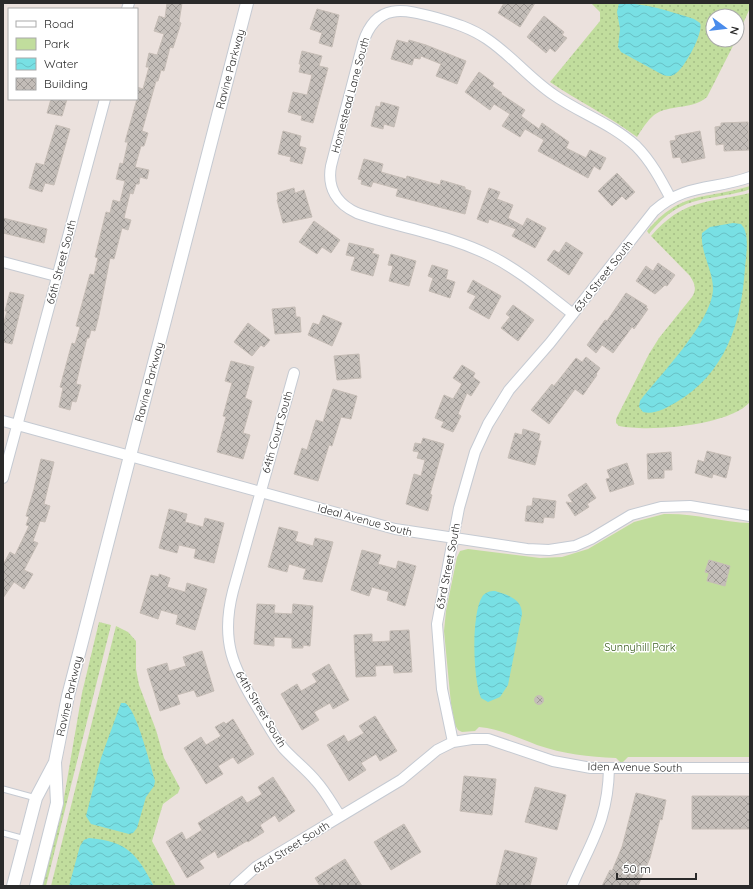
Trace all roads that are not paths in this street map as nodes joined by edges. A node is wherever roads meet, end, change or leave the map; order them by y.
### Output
1 (248, 3) edge
2 (105, 100) edge
3 (750, 177) edge
4 (671, 198) junction
5 (3, 262) edge
6 (56, 276) junction
7 (573, 314) junction
8 (294, 373) dead end
9 (3, 421) edge
10 (18, 425) junction
11 (130, 456) junction
12 (3, 478) edge
13 (261, 492) junction
14 (750, 516) edge
15 (453, 538) junction
16 (452, 742) junction
17 (55, 762) junction
18 (609, 768) junction
19 (750, 768) edge
20 (3, 789) edge
21 (36, 798) junction
22 (340, 816) junction
23 (3, 833) edge
24 (25, 840) junction
25 (13, 886) edge
26 (36, 886) edge
27 (235, 886) edge
28 (572, 886) edge

1 - 11 street, Ravine Parkway
2 - 6 street, 66th Street South
3 - 4 street, 63rd Street South
4 - 7 street, 63rd Street South
4 - 7 street, Homestead Lane South
5 - 6 street
6 - 10 street, 66th Street South
7 - 15 street, 63rd Street South
8 - 13 street, 64th Court South
9 - 10 street, Ideal Avenue South
10 - 11 street, Ideal Avenue South
10 - 12 street, 66th Street South
11 - 13 street, Ideal Avenue South
11 - 17 street, Ravine Parkway
13 - 15 street, Ideal Avenue South
13 - 22 street, 64th Street South
14 - 15 street, Ideal Avenue South
15 - 16 street, 63rd Street South
16 - 18 street, Iden Avenue South
16 - 22 street, 63rd Street South
17 - 21 street, Ravine Parkway
17 - 26 street, Ravine Parkway
18 - 19 street, Iden Avenue South
18 - 28 street
20 - 21 lane
21 - 24 street, Ravine Parkway
22 - 27 street, 63rd Street South
23 - 24 lane
24 - 25 street, Ravine Parkway

